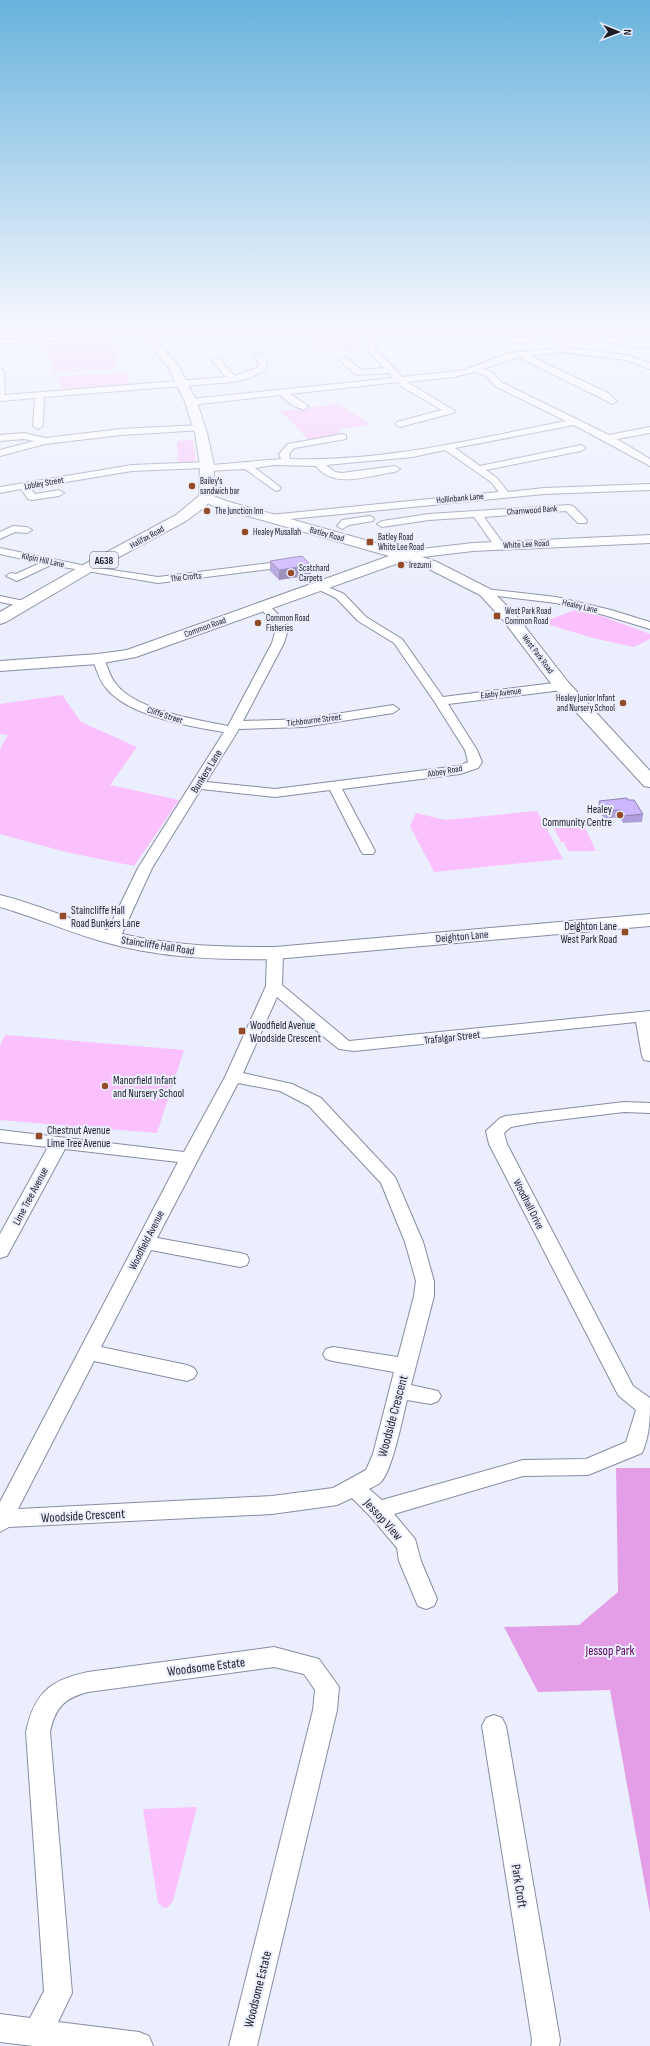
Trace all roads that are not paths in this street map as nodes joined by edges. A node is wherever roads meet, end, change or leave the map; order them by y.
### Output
1 (199, 424) edge
2 (564, 424) edge
3 (581, 424) edge
4 (200, 428) junction
5 (650, 430) edge
6 (344, 437) dead end
7 (0, 438) edge
8 (608, 438) junction
9 (45, 441) junction
10 (448, 448) junction
11 (581, 448) dead end
12 (0, 453) edge
13 (286, 462) junction
14 (319, 462) junction
15 (650, 463) edge
16 (247, 466) junction
17 (207, 467) junction
18 (395, 469) dead end
19 (478, 469) junction
20 (18, 476) dead end
21 (26, 486) junction
22 (254, 487) dead end
23 (650, 487) edge
24 (0, 490) edge
25 (505, 494) junction
26 (57, 496) dead end
27 (206, 497) junction
28 (341, 510) junction
29 (477, 514) junction
30 (270, 518) junction
31 (369, 519) dead end
32 (352, 521) junction
33 (582, 521) dead end
34 (382, 524) dead end
35 (342, 526) dead end
36 (27, 530) dead end
37 (0, 536) edge
38 (650, 538) edge
39 (500, 546) junction
40 (0, 551) edge
41 (403, 556) junction
42 (49, 562) junction
43 (286, 564) edge
44 (86, 569) junction
45 (10, 576) dead end
46 (319, 586) junction
47 (485, 592) junction
48 (0, 598) edge
49 (26, 604) junction
50 (264, 606) junction
51 (0, 619) edge
52 (650, 626) edge
53 (98, 659) junction
54 (0, 666) edge
55 (562, 686) junction
56 (440, 701) junction
57 (393, 709) dead end
58 (233, 728) junction
59 (650, 782) edge
60 (197, 785) junction
61 (334, 786) junction
62 (368, 851) dead end
63 (0, 901) edge
64 (650, 920) edge
65 (112, 938) junction
66 (275, 953) junction
67 (274, 986) junction
68 (646, 1016) edge
69 (650, 1056) edge
70 (233, 1077) junction
71 (650, 1108) edge
72 (0, 1136) edge
73 (60, 1142) junction
74 (189, 1158) junction
75 (3, 1242) edge
76 (145, 1242) junction
77 (240, 1260) dead end
78 (88, 1352) junction
79 (333, 1354) dead end
80 (405, 1366) junction
81 (188, 1373) dead end
82 (399, 1392) junction
83 (431, 1396) dead end
84 (649, 1407) edge
85 (354, 1487) junction
86 (378, 1510) junction
87 (1, 1521) edge
88 (426, 1599) dead end
89 (494, 1726) dead end
90 (0, 2028) edge
91 (38, 2032) junction
92 (140, 2046) edge
93 (243, 2046) edge
94 (545, 2046) edge

1 - 4 main road
2 - 10 street, Lobley Street
3 - 8 street
4 - 9 street
4 - 17 main road
5 - 8 street
6 - 13 street
7 - 9 street
8 - 15 street
9 - 12 street
10 - 14 street, Lobley Street
10 - 19 street
11 - 19 street
13 - 14 street, Lobley Street
13 - 16 street, Lobley Street
14 - 18 street
16 - 17 street, Lobley Street
16 - 22 street
17 - 21 street, Lobley Street
17 - 27 main road
19 - 25 street
20 - 21 street
21 - 24 street, Lobley Street
21 - 26 street
23 - 25 street, Hollinbank Lane
25 - 28 street, Hollinbank Lane
27 - 30 main road, Batley Road
27 - 44 main road, Halifax Road / A638
28 - 30 street, Hollinbank Lane
28 - 32 street
29 - 33 street, Charnwood Bank
29 - 34 street, Charnwood Bank
29 - 39 street
30 - 41 main road, Batley Road
31 - 32 street
32 - 35 street
36 - 37 street
38 - 39 main road, White Lee Road
39 - 41 main road, White Lee Road
40 - 42 street, Kilpin Hill Lane
41 - 46 main road, Common Road
41 - 47 main road, West Park Road
42 - 44 street, Kilpin Hill Lane
42 - 45 street
43 - 44 street, The Crofts
44 - 49 main road, Halifax Road / A638
46 - 50 main road, Common Road
46 - 56 street, Abbey Road
47 - 52 street, Healey Lane
47 - 55 main road, West Park Road
48 - 49 street
49 - 51 main road, Halifax Road / A638
50 - 53 main road, Common Road
50 - 58 street, Bunkers Lane
53 - 54 main road, Common Road
53 - 58 street, Cliffe Street
55 - 56 street, Easby Avenue
55 - 59 main road, West Park Road
56 - 61 street, Abbey Road
57 - 58 street, Tichbourne Street
58 - 60 street, Bunkers Lane
60 - 61 street, Abbey Road
60 - 65 street, Bunkers Lane
61 - 62 street
63 - 65 main road, Staincliffe Hall Road
64 - 66 main road, Deighton Lane
65 - 66 main road, Staincliffe Hall Road
66 - 67 street, Woodfield Avenue
67 - 68 street, Trafalgar Street
67 - 70 street, Woodfield Avenue
68 - 69 street
70 - 74 street, Woodfield Avenue
70 - 80 street, Woodside Crescent
71 - 84 street, Woodhall Drive
72 - 73 street
73 - 74 street
73 - 75 street, Lime Tree Avenue
74 - 76 street, Woodfield Avenue
76 - 77 street
76 - 78 street, Woodfield Avenue
78 - 81 street
78 - 87 street, Woodfield Avenue
79 - 80 street
80 - 82 street, Woodside Crescent
82 - 83 street
82 - 85 street, Woodside Crescent
84 - 86 street
85 - 86 street, Jessop View
85 - 87 street, Woodside Crescent
86 - 88 street, Jessop View
89 - 94 street, Park Croft
90 - 91 street
91 - 92 street
91 - 93 street, Woodsome Estate

